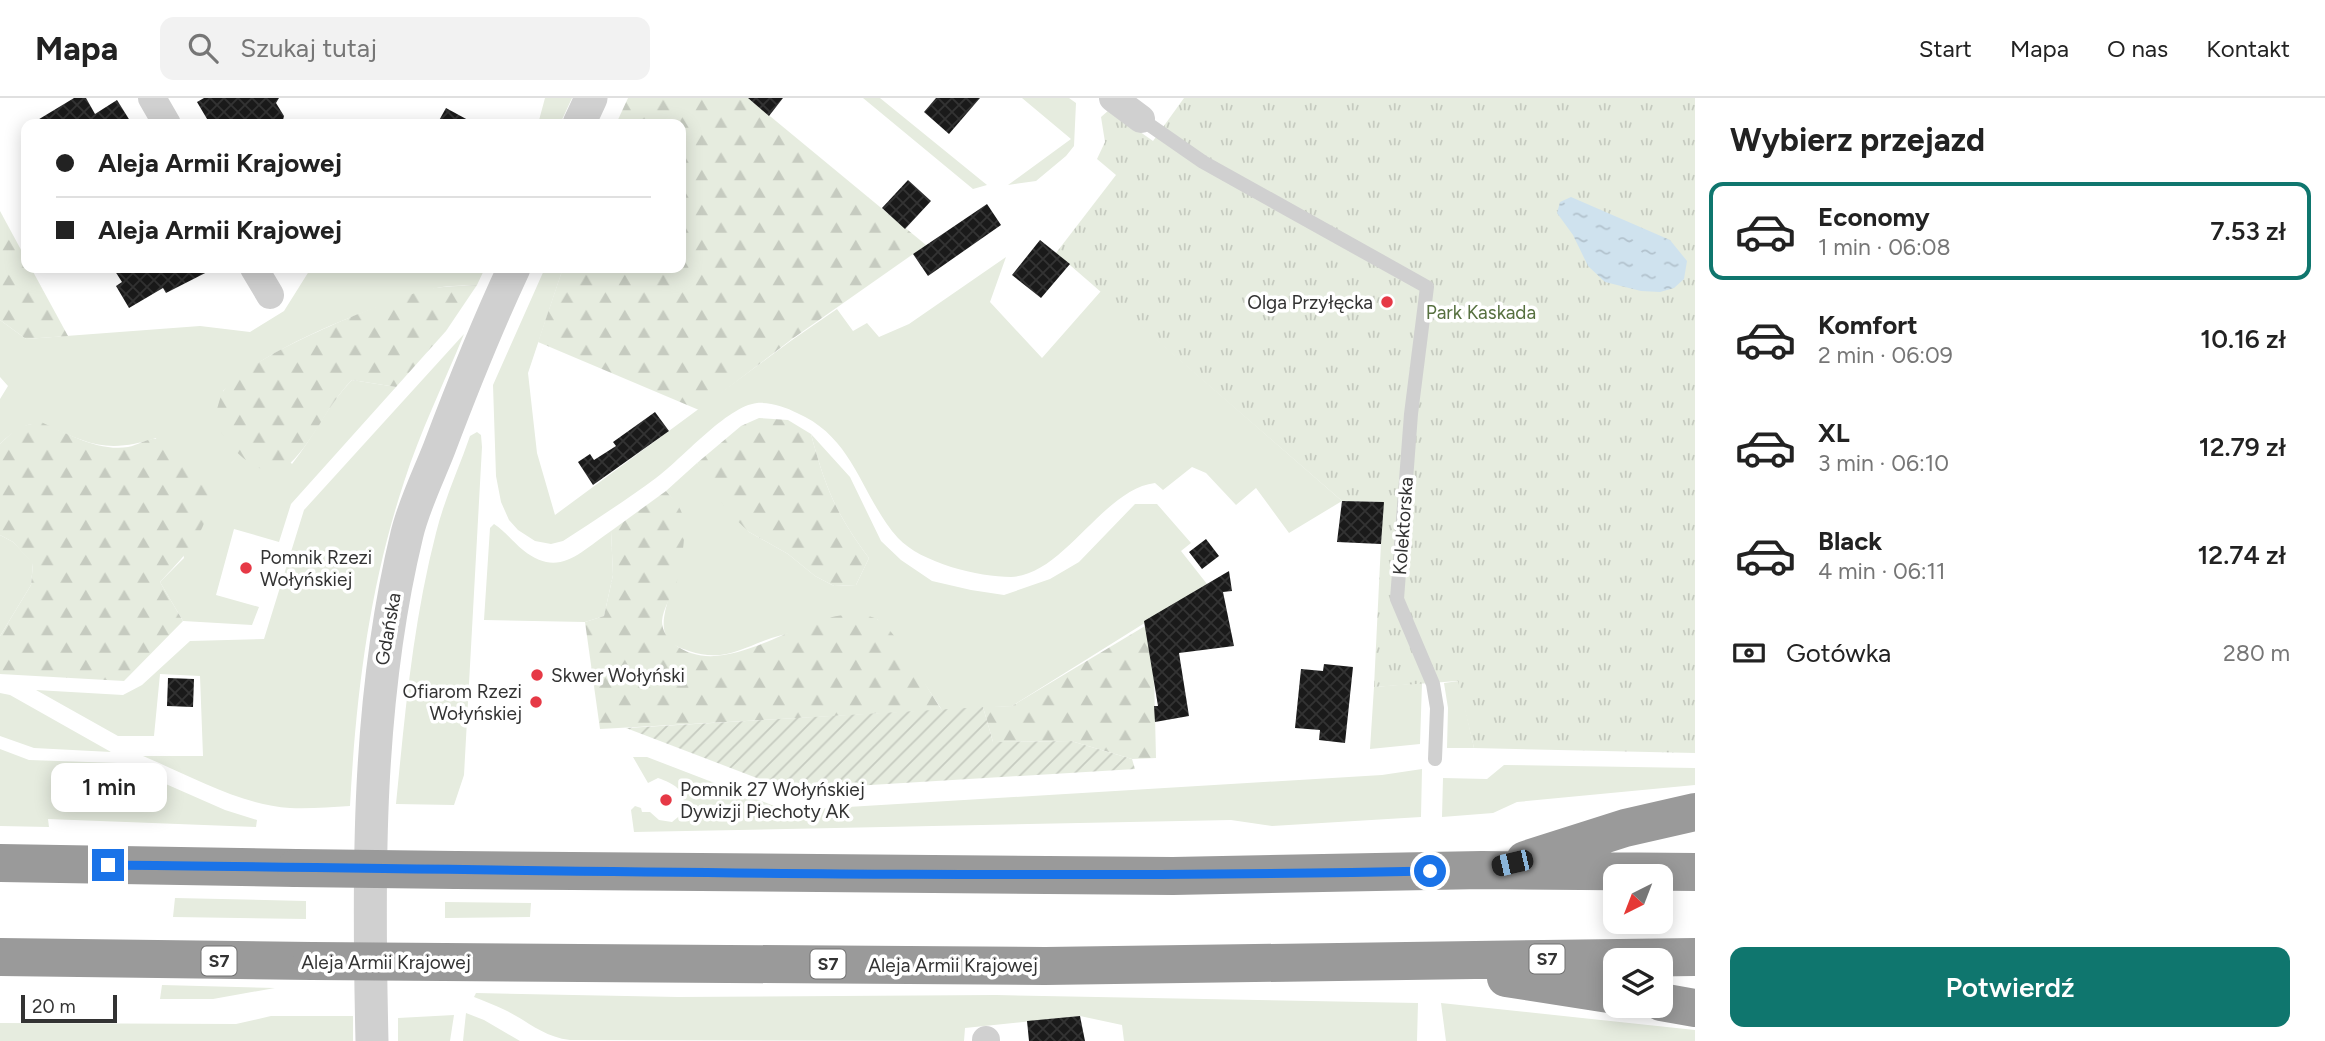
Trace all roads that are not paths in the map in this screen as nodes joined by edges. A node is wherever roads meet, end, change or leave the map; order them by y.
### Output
1 (152, 98) edge
2 (591, 98) edge
3 (1113, 98) edge
4 (164, 119) edge
5 (581, 119) edge
6 (1141, 120) joint
7 (257, 273) edge
8 (511, 273) edge
9 (270, 295) dead end
10 (1435, 759) dead end
11 (1695, 812) edge
12 (0, 863) edge
13 (1482, 870) junction
14 (1695, 872) edge
15 (0, 957) edge
16 (1695, 957) edge
17 (1400, 962) junction
18 (1603, 993) edge
19 (1673, 1004) edge
20 (1695, 1007) edge
21 (372, 1026) edge

1 - 4 street
2 - 5 street
3 - 6 street
6 - 10 lane, Kolektorska
7 - 9 street
8 - 21 street, Gdańska
11 - 13 highway
12 - 13 highway, bridge
13 - 14 highway
15 - 17 highway, Aleja Armii Krajowej / S7, bridge
16 - 17 highway, Aleja Armii Krajowej / S7
17 - 18 highway
19 - 20 highway

